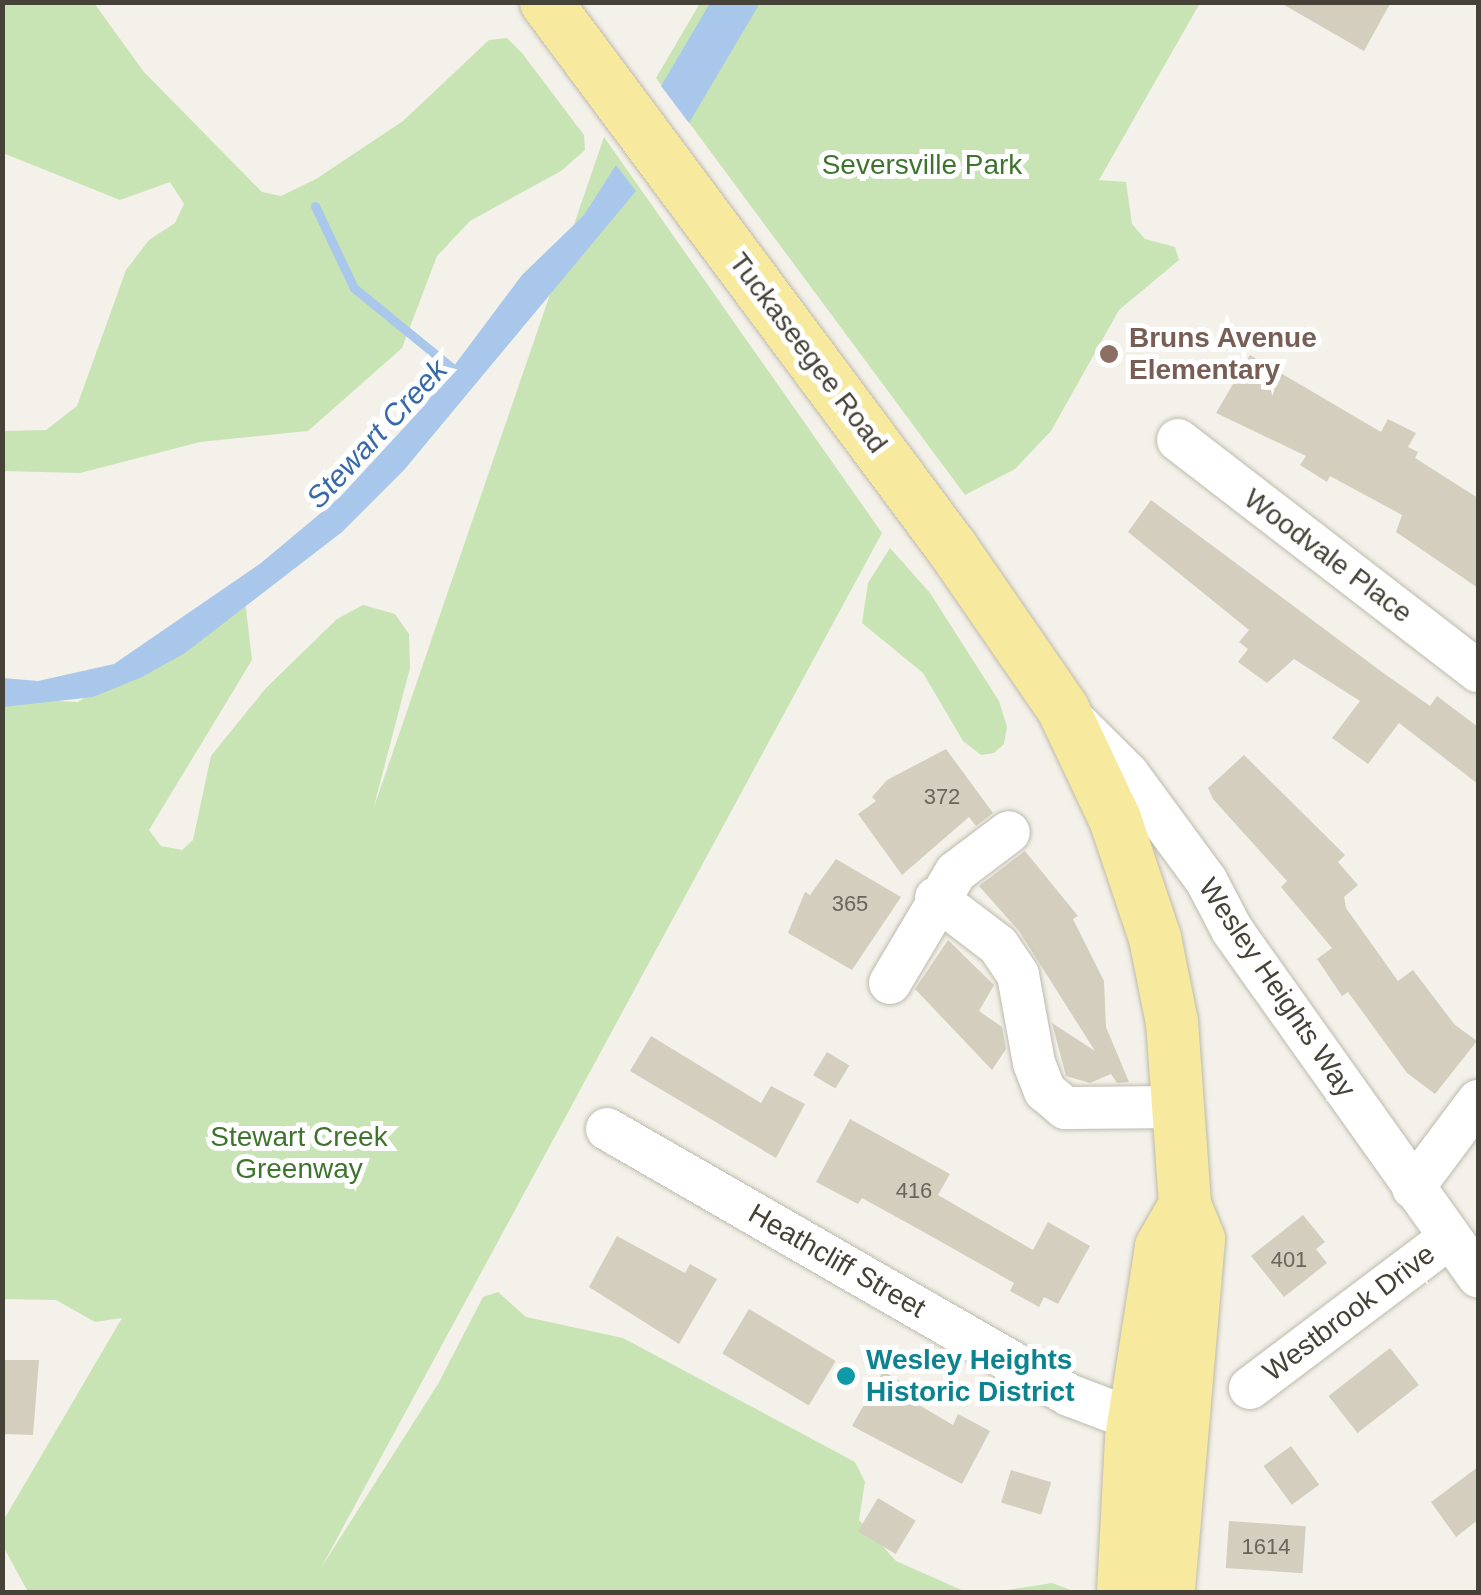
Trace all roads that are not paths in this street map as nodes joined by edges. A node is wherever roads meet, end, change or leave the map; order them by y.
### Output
1 (546, 2) edge
2 (1178, 440) dead end
3 (1478, 671) edge
4 (1063, 709) junction
5 (1009, 832) dead end
6 (936, 898) junction
7 (890, 983) dead end
8 (1478, 1102) edge
9 (1181, 1107) junction
10 (607, 1129) dead end
11 (1413, 1188) junction
12 (1449, 1238) junction
13 (1478, 1276) edge
14 (1250, 1388) dead end
15 (1157, 1429) junction
16 (1123, 1592) edge
17 (1169, 1592) edge

1 - 4 main road, Tuckaseegee Road
2 - 3 street, Woodvale Place
4 - 9 main road, Tuckaseegee Road
4 - 11 street, Wesley Heights Way
5 - 6 street
6 - 7 street
6 - 9 street
8 - 11 street
9 - 15 main road, Tuckaseegee Road
10 - 15 street, Heathcliff Street
11 - 12 street, Wesley Heights Way
12 - 13 street, Wesley Heights Way
12 - 14 street, Westbrook Drive
15 - 16 main road
15 - 17 main road

